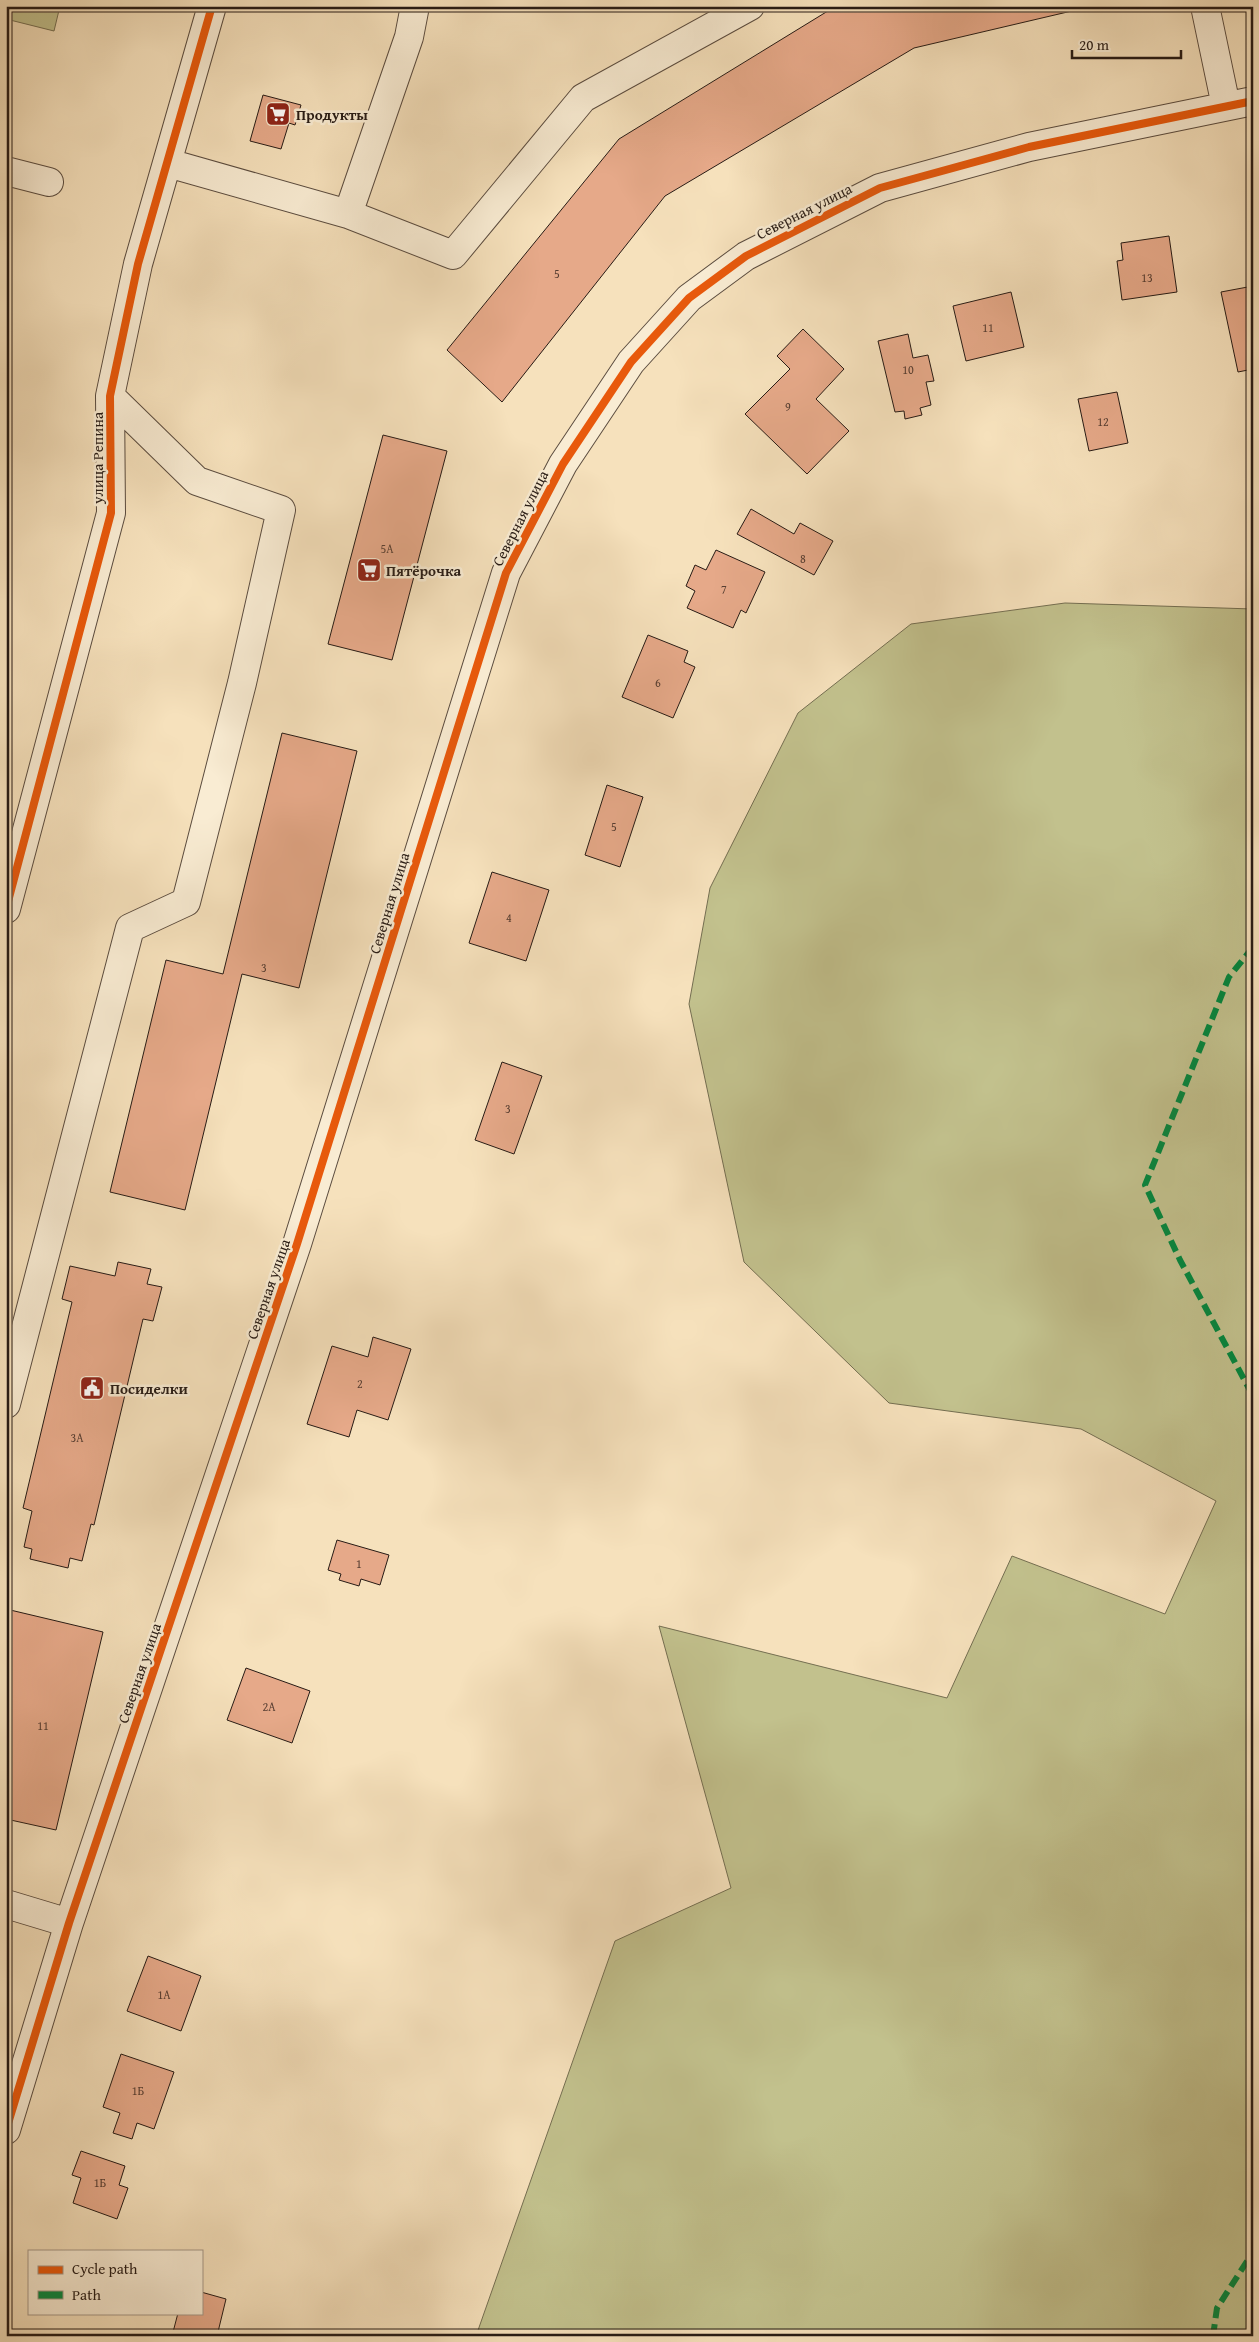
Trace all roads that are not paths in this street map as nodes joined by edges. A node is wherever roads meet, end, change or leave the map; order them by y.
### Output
1 (212, 6) edge
2 (415, 6) edge
3 (750, 6) edge
4 (1205, 6) edge
5 (1253, 101) edge
6 (1226, 106) junction
7 (168, 162) junction
8 (6, 171) edge
9 (49, 182) dead end
10 (348, 214) junction
11 (110, 396) junction
12 (6, 909) edge
13 (6, 1404) edge
14 (6, 1904) edge
15 (69, 1924) junction
16 (6, 2130) edge

1 - 7 street, улица Репина
2 - 10 street
3 - 10 street
4 - 6 street
5 - 6 street, Северная улица
6 - 15 street, Северная улица
7 - 10 street
7 - 11 street, улица Репина
8 - 9 street
11 - 12 street, улица Репина
11 - 13 street
14 - 15 street
15 - 16 street, Северная улица

